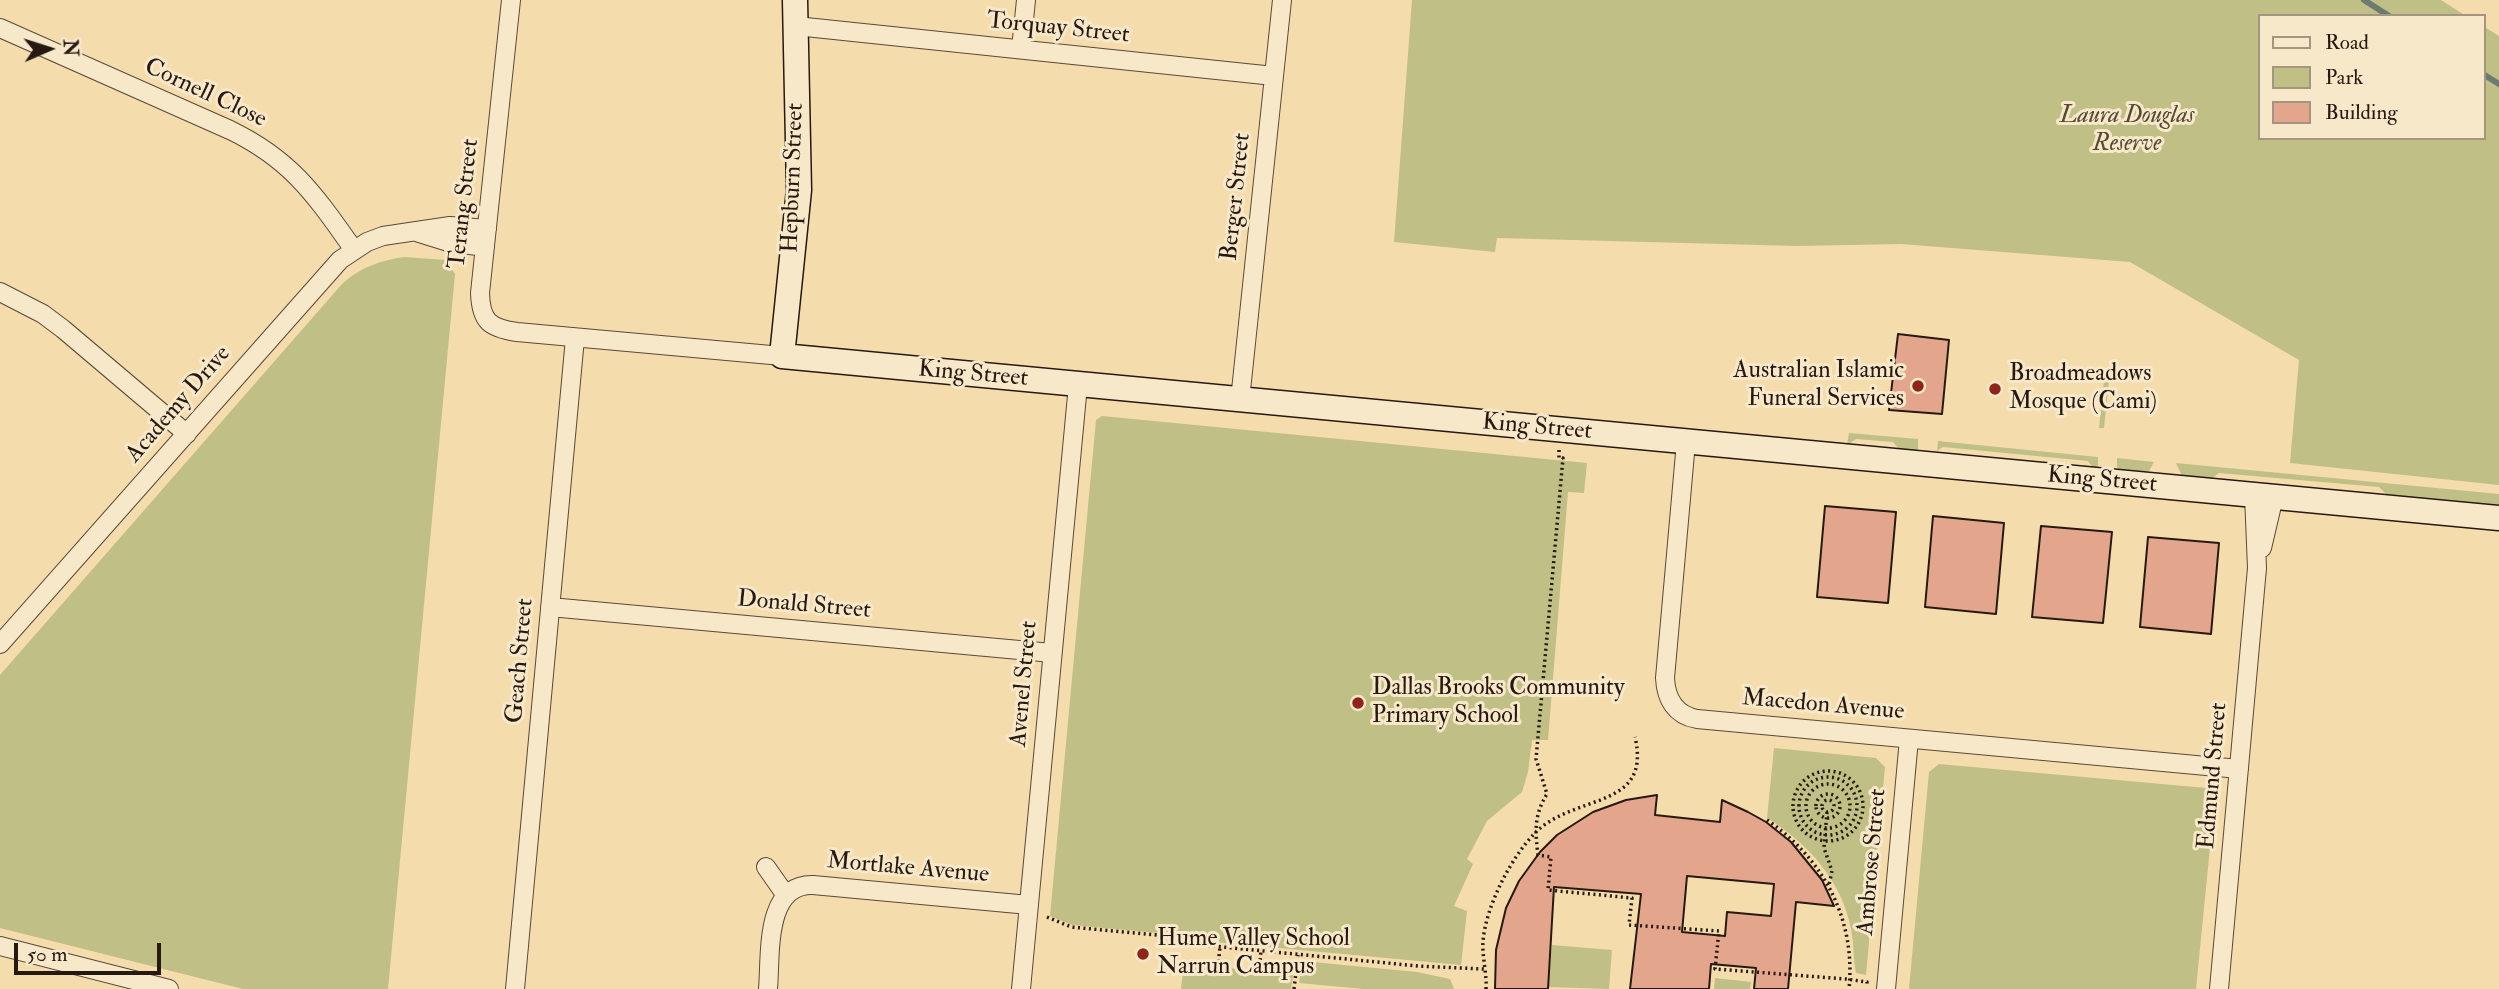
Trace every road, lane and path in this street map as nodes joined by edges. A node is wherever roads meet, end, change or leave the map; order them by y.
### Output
1 (511, 0) edge
2 (795, 0) edge
3 (1026, 0) edge
4 (1282, 0) edge
5 (796, 26) junction
6 (0, 28) edge
7 (1021, 50) junction
8 (1274, 76) junction
9 (486, 238) junction
10 (354, 250) junction
11 (0, 292) edge
12 (575, 338) junction
13 (782, 356) junction
14 (1078, 385) junction
15 (1240, 400) junction
16 (1561, 430) junction
17 (187, 434) junction
18 (1686, 442) junction
19 (2264, 496) junction
20 (2499, 518) edge
21 (550, 607) junction
22 (3, 633) edge
23 (1052, 653) junction
24 (1634, 737) dead end
25 (1909, 739) junction
26 (2239, 769) junction
27 (1831, 770) junction
28 (1830, 777) junction
29 (1830, 784) junction
30 (1829, 793) junction
31 (1845, 793) junction
32 (1837, 798) junction
33 (1828, 800) junction
34 (1856, 801) junction
35 (1792, 802) junction
36 (1849, 802) junction
37 (1799, 803) junction
38 (1806, 804) junction
39 (1815, 805) junction
40 (1822, 805) junction
41 (1833, 806) junction
42 (1840, 807) junction
43 (1856, 809) junction
44 (1862, 810) junction
45 (1827, 812) junction
46 (1848, 813) junction
47 (1854, 817) junction
48 (1827, 818) junction
49 (1767, 820) dead end
50 (1826, 828) junction
51 (1535, 833) junction
52 (1825, 835) junction
53 (1825, 841) junction
54 (766, 867) dead end
55 (1829, 885) junction
56 (785, 894) junction
57 (1029, 905) junction
58 (1047, 917) dead end
59 (0, 946) edge
60 (1220, 947) junction
61 (1261, 951) junction
62 (1298, 955) junction
63 (1218, 967) dead end
64 (1484, 969) junction
65 (1259, 971) dead end
66 (1850, 980) junction
67 (169, 989) edge
68 (515, 989) edge
69 (768, 989) edge
70 (1021, 989) edge
71 (1294, 989) edge
72 (1486, 989) edge
73 (1849, 989) edge
74 (1870, 989) edge
75 (1886, 989) edge
76 (2218, 989) edge

1 - 9 street, Terang Street
2 - 5 street, Hepburn Street
3 - 7 street
4 - 8 street, Berger Street
5 - 7 street, Torquay Street
5 - 13 street, Hepburn Street
6 - 10 street, Cornell Close
7 - 8 street, Torquay Street
8 - 15 street, Berger Street
9 - 10 street, Academy Drive
9 - 12 street, Terang Street
10 - 17 street, Academy Drive
11 - 17 street
12 - 13 street, King Street
12 - 21 street, Geach Street
13 - 14 street, King Street
14 - 15 street, King Street
14 - 23 street, Avenel Street
15 - 16 street, King Street
16 - 18 street, King Street
16 - 51 path
17 - 22 street, Academy Drive
18 - 19 street, King Street
18 - 25 street, Macedon Avenue
19 - 20 street, King Street
19 - 26 street, Edmund Street
21 - 23 street, Donald Street
21 - 68 street, Geach Street
23 - 57 street, Avenel Street
24 - 51 path
25 - 26 street, Macedon Avenue
25 - 75 street, Ambrose Street
26 - 76 street, Edmund Street
27 - 28 path
27 - 35 path
27 - 44 path
28 - 29 path
28 - 34 path
28 - 37 path
29 - 31 path
29 - 38 path
30 - 32 path
30 - 33 path
30 - 39 path
31 - 32 path
31 - 36 path
32 - 42 path
33 - 40 path
33 - 41 path
34 - 36 path
34 - 43 path
35 - 37 path
35 - 53 path
36 - 46 path
37 - 38 path
37 - 52 path
38 - 39 path
38 - 50 path
39 - 40 path
39 - 48 path
40 - 45 path
41 - 42 path
41 - 45 path
42 - 48 path
43 - 44 path
43 - 47 path
44 - 53 path
45 - 48 path
46 - 47 path
46 - 50 path
47 - 52 path
48 - 50 path
49 - 55 path
50 - 52 path
51 - 64 path
51 - 66 path
52 - 53 path
53 - 55 path
54 - 56 street
55 - 66 path
56 - 57 street, Mortlake Avenue
56 - 69 street
57 - 70 street, Avenel Street
58 - 60 path
59 - 67 street
60 - 61 path
60 - 63 path
61 - 62 path
61 - 65 path
62 - 64 path
62 - 71 path
64 - 72 path
66 - 73 path
66 - 74 path

